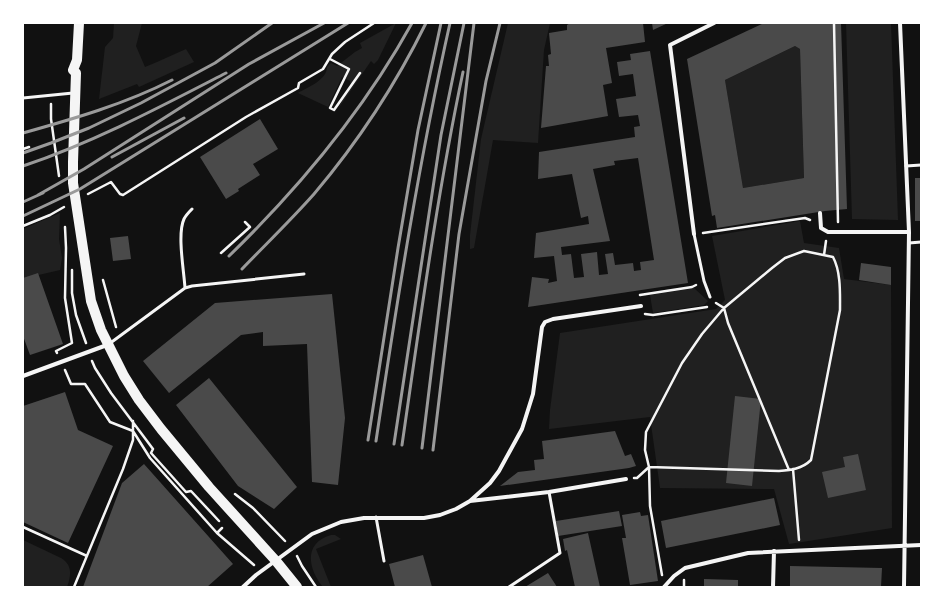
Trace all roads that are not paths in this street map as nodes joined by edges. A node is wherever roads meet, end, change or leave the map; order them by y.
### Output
1 (79, 23) edge
2 (714, 23) edge
3 (900, 23) edge
4 (74, 92) junction
5 (23, 98) edge
6 (921, 165) edge
7 (906, 166) junction
8 (192, 209) dead end
9 (820, 213) dead end
10 (909, 232) junction
11 (694, 234) joint
12 (921, 242) edge
13 (908, 243) junction
14 (304, 274) dead end
15 (185, 288) junction
16 (710, 297) dead end
17 (641, 306) road end
18 (108, 345) junction
19 (23, 376) edge
20 (626, 479) road end
21 (549, 492) junction
22 (470, 501) junction
23 (376, 517) junction
24 (921, 545) edge
25 (904, 546) junction
26 (774, 551) junction
27 (276, 561) junction
28 (384, 561) dead end
29 (243, 587) edge
30 (297, 587) edge
31 (509, 587) edge
32 (664, 587) edge
33 (773, 587) edge
34 (904, 587) edge

1 - 4 main road
2 - 11 street
3 - 7 street
4 - 5 lane
4 - 18 main road
6 - 7 lane
7 - 10 street
8 - 15 lane
9 - 10 street
10 - 13 street
11 - 16 lane
12 - 13 lane
13 - 25 street
14 - 15 lane
15 - 18 lane
17 - 22 street
18 - 19 street
18 - 27 main road
20 - 21 street
21 - 22 street
21 - 31 lane
22 - 23 street
23 - 27 street
23 - 28 lane
24 - 25 street
25 - 26 street
25 - 34 street
26 - 32 street
26 - 33 street
27 - 29 street
27 - 30 main road

